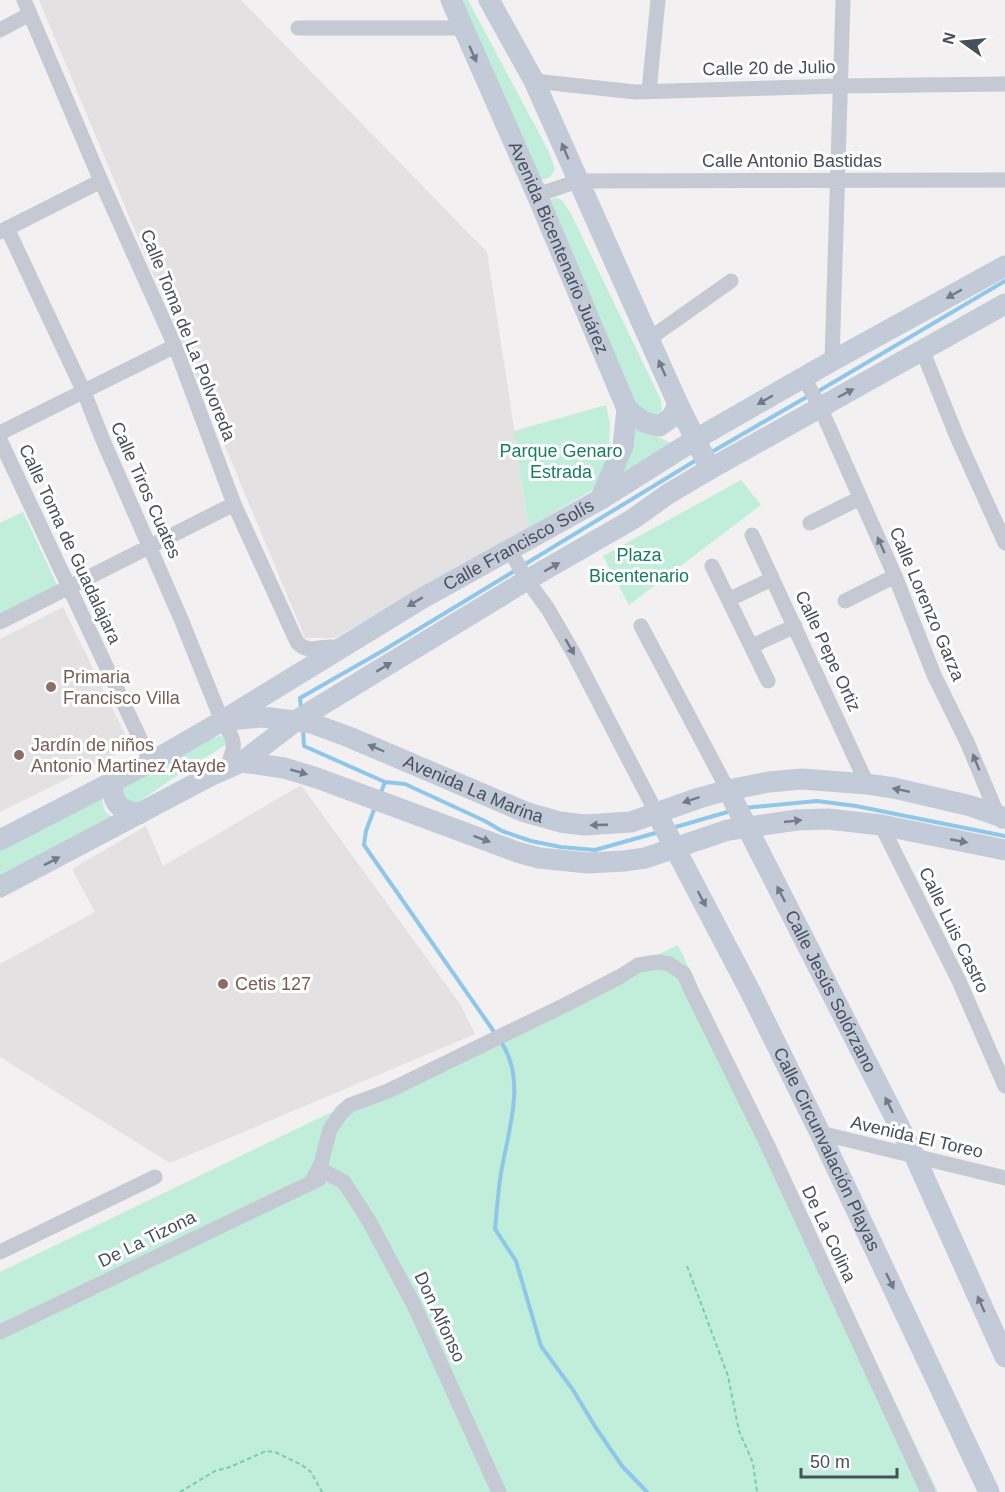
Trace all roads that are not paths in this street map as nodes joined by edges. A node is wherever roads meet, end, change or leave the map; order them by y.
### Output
1 (451, 0) edge
2 (489, 0) edge
3 (658, 0) edge
4 (843, 0) edge
5 (27, 7) edge
6 (298, 28) dead end
7 (462, 28) junction
8 (0, 30) edge
9 (534, 81) junction
10 (1005, 84) edge
11 (840, 86) junction
12 (649, 91) junction
13 (837, 180) junction
14 (1005, 180) edge
15 (101, 181) junction
16 (578, 181) junction
17 (537, 195) junction
18 (4, 230) edge
19 (1005, 266) edge
20 (731, 281) dead end
21 (1005, 304) edge
22 (649, 339) junction
23 (175, 346) junction
24 (923, 352) junction
25 (832, 361) junction
26 (804, 378) junction
27 (84, 392) junction
28 (678, 404) junction
29 (820, 407) junction
30 (627, 409) junction
31 (0, 433) edge
32 (0, 440) edge
33 (696, 440) junction
34 (710, 469) junction
35 (860, 498) junction
36 (601, 499) junction
37 (234, 504) junction
38 (810, 523) dead end
39 (752, 535) dead end
40 (1005, 543) edge
41 (150, 546) junction
42 (508, 549) junction
43 (712, 566) dead end
44 (895, 576) junction
45 (772, 579) junction
46 (527, 580) junction
47 (69, 587) junction
48 (730, 599) junction
49 (845, 601) dead end
50 (0, 622) edge
51 (641, 626) dead end
52 (795, 626) junction
53 (752, 646) junction
54 (332, 652) junction
55 (768, 681) dead end
56 (302, 717) junction
57 (222, 721) junction
58 (151, 762) junction
59 (233, 765) junction
60 (112, 782) junction
61 (867, 784) junction
62 (728, 790) junction
63 (656, 813) junction
64 (139, 814) junction
65 (1003, 819) edge
66 (881, 825) junction
67 (747, 827) junction
68 (0, 840) edge
69 (675, 848) junction
70 (1005, 850) edge
71 (0, 887) edge
72 (1005, 1086) edge
73 (820, 1133) junction
74 (915, 1157) junction
75 (319, 1174) junction
76 (155, 1177) dead end
77 (1005, 1178) edge
78 (0, 1252) edge
79 (0, 1332) edge
80 (1005, 1358) edge
81 (499, 1492) edge
82 (928, 1492) edge
83 (989, 1492) edge

1 - 7 main road, Avenida Bicentenario Juárez
2 - 9 main road
3 - 12 street
4 - 11 street
5 - 8 street
5 - 15 street, Calle Toma de La Polvoreda
6 - 7 street
7 -> 17 main road, Avenida Bicentenario Juárez
9 - 12 street, Calle 20 de Julio
16 -> 9 main road
10 - 11 street, Calle 20 de Julio
11 - 12 street, Calle 20 de Julio
11 - 13 street
13 - 14 street, Calle Antonio Bastidas
13 - 16 street, Calle Antonio Bastidas
13 - 25 street
15 - 18 street
15 - 23 street, Calle Toma de La Polvoreda
16 - 17 street, Calle Antonio Bastidas
16 - 22 main road
17 - 30 main road, Avenida Bicentenario Juárez
18 - 27 street, Calle Tiros Cuates
19 -> 25 main road, Calle Francisco Solís
20 - 22 street
21 - 24 main road, Calle Francisco Solís
28 -> 22 main road
23 - 27 street
23 - 37 street, Calle Toma de La Polvoreda
29 -> 24 main road, Calle Francisco Solís
24 - 40 street
25 - 26 main road, Calle Francisco Solís
26 - 29 street, Calle Lorenzo Garza
26 -> 33 main road, Calle Francisco Solís
27 - 31 street
27 - 41 street, Calle Tiros Cuates
28 - 30 main road
28 - 33 main road
29 - 34 main road, Calle Francisco Solís
29 - 35 street, Calle Lorenzo Garza
30 - 36 main road, Avenida Bicentenario Juárez
32 - 47 street, Calle Toma de Guadalajara
33 - 34 main road
33 - 36 main road, Calle Francisco Solís
46 -> 34 main road, Calle Francisco Solís
35 - 38 street
44 -> 35 street, Calle Lorenzo Garza
36 - 42 main road, Calle Francisco Solís
37 - 41 street
37 - 54 street, Calle Toma de La Polvoreda
39 - 45 street, Calle Pepe Ortiz
41 - 47 street
41 - 57 street, Calle Tiros Cuates
42 - 46 street
42 -> 54 main road, Calle Francisco Solís
43 - 48 street
44 - 49 street
65 -> 44 street, Calle Lorenzo Garza
45 - 48 street
45 - 52 street, Calle Pepe Ortiz
56 -> 46 main road, Calle Francisco Solís
46 -> 63 street
47 - 50 street
47 - 58 street, Calle Toma de Guadalajara
48 - 53 street
51 - 62 street
52 - 53 street
52 - 61 street, Calle Pepe Ortiz
53 - 55 street
54 - 57 main road, Calle Francisco Solís
56 - 57 main road, Avenida La Marina
56 - 59 main road, Calle Francisco Solís
63 -> 56 main road, Avenida La Marina
57 - 58 main road, Calle Francisco Solís
57 - 59 street, Calle Tiros Cuates
58 - 60 main road, Calle Francisco Solís
59 - 64 main road, Calle Francisco Solís
59 -> 69 main road
60 - 64 main road
60 - 68 main road, Calle Francisco Solís
61 - 62 main road, Avenida La Marina
65 -> 61 main road, Avenida La Marina
62 -> 63 main road, Avenida La Marina
62 - 67 main road
63 - 69 main road, Calle Circunvalación Playas
71 -> 64 main road, Calle Francisco Solís
67 -> 66 main road
66 -> 70 main road
66 - 72 street, Calle Luis Castro
67 - 69 main road
74 -> 67 main road, Calle Jesús Solórzano
69 -> 73 main road, Calle Circunvalación Playas
73 - 74 street, Avenida El Toreo
73 -> 83 main road, Calle Circunvalación Playas
74 - 77 street, Avenida El Toreo
80 -> 74 main road, Calle Jesús Solórzano
75 - 79 street, De La Tizona
75 - 81 street, Don Alfonso
75 - 82 street, De La Colina
76 - 78 street

